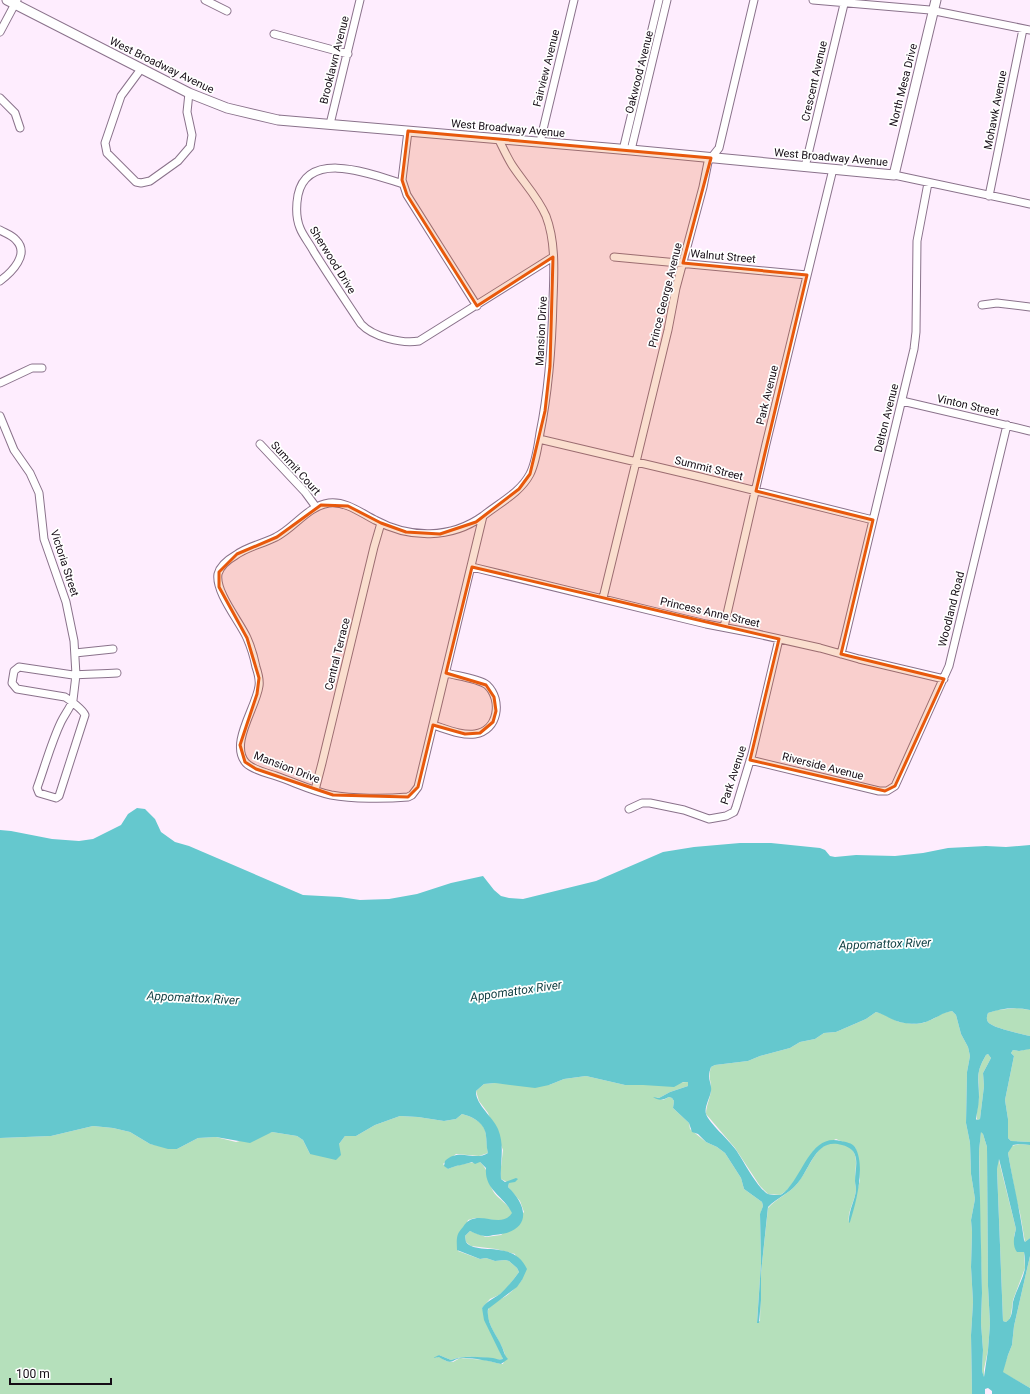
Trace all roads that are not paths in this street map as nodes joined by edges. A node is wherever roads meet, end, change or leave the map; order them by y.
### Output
1 (205, 0) edge
2 (360, 0) edge
3 (574, 0) edge
4 (659, 0) edge
5 (667, 0) edge
6 (754, 0) edge
7 (813, 0) edge
8 (936, 0) edge
9 (13, 1) edge
10 (844, 1) edge
11 (934, 10) junction
12 (227, 11) dead end
13 (1026, 30) edge
14 (0, 32) edge
15 (274, 34) dead end
16 (348, 54) junction
17 (141, 69) junction
18 (189, 93) junction
19 (0, 98) edge
20 (330, 124) junction
21 (20, 128) dead end
22 (408, 131) junction
23 (498, 138) junction
24 (540, 142) junction
25 (627, 150) junction
26 (711, 158) junction
27 (805, 166) junction
28 (833, 169) junction
29 (894, 175) junction
30 (928, 183) junction
31 (403, 184) junction
32 (989, 196) junction
33 (1030, 204) edge
34 (0, 230) edge
35 (553, 257) junction
36 (614, 257) dead end
37 (683, 264) junction
38 (807, 275) junction
39 (0, 281) edge
40 (982, 305) dead end
41 (477, 306) junction
42 (1030, 307) edge
43 (42, 368) dead end
44 (0, 383) edge
45 (902, 401) junction
46 (0, 416) edge
47 (1007, 425) junction
48 (1030, 430) edge
49 (539, 439) junction
50 (260, 444) dead end
51 (636, 462) junction
52 (756, 491) junction
53 (316, 507) junction
54 (483, 516) junction
55 (873, 520) junction
56 (381, 523) junction
57 (472, 566) junction
58 (603, 598) junction
59 (724, 627) junction
60 (779, 639) junction
61 (113, 649) dead end
62 (75, 653) junction
63 (841, 654) junction
64 (117, 673) dead end
65 (446, 673) junction
66 (76, 675) junction
67 (944, 679) junction
68 (72, 703) junction
69 (433, 725) junction
70 (750, 760) junction
71 (891, 789) joint
72 (315, 790) junction
73 (629, 809) dead end

1 - 12 street
2 - 16 street, Brooklawn Avenue
3 - 24 street, Fairview Avenue
4 - 25 street, Oakwood Avenue
5 - 25 street, Oakwood Avenue
6 - 26 street, Prince George Avenue
7 - 10 street
8 - 11 main road, North Mesa Drive
9 - 14 street
9 - 17 main road, West Broadway Avenue
10 - 11 street
10 - 27 street, Crescent Avenue
11 - 13 street
11 - 29 main road, North Mesa Drive
13 - 32 street, Mohawk Avenue
15 - 16 street
16 - 20 street, Brooklawn Avenue
17 - 18 main road, West Broadway Avenue
17 - 18 street
18 - 20 main road, West Broadway Avenue
19 - 21 street
20 - 22 main road, West Broadway Avenue
22 - 23 main road, West Broadway Avenue
22 - 31 street
23 - 24 main road, West Broadway Avenue
23 - 35 street, Mansion Drive
24 - 25 main road, West Broadway Avenue
25 - 26 main road, West Broadway Avenue
26 - 27 main road, West Broadway Avenue
26 - 37 street, Prince George Avenue
27 - 28 main road, West Broadway Avenue
28 - 29 main road, West Broadway Avenue
28 - 38 street, Park Avenue
29 - 30 street, West Broadway Avenue
30 - 32 street, West Broadway Avenue
30 - 45 street, Delton Avenue
31 - 41 street
31 - 41 street, Sherwood Drive
32 - 33 street, West Broadway Avenue
34 - 39 street
35 - 41 street, Sherwood Drive
35 - 49 street, Mansion Drive
36 - 37 street, Walnut Street
37 - 38 street, Walnut Street
37 - 51 street, Prince George Avenue
38 - 52 street, Park Avenue
40 - 42 street
43 - 44 street
45 - 47 street, Vinton Street
45 - 55 street, Delton Avenue
46 - 62 street, Victoria Street
47 - 48 street, Vinton Street
47 - 67 street, Woodland Road
49 - 51 street, Summit Street
49 - 54 street, Mansion Drive
50 - 53 street, Summit Court
51 - 52 street, Summit Street
51 - 58 street, Prince George Avenue
52 - 55 street, Summit Street
52 - 59 street, Park Avenue
53 - 56 street, Mansion Drive
53 - 72 street, Mansion Drive
54 - 56 street, Mansion Drive
54 - 57 street, Mansion Drive
55 - 63 street, Delton Avenue
56 - 72 street, Central Terrace
57 - 58 street, Princess Anne Street
57 - 65 street, Mansion Drive
58 - 59 street, Princess Anne Street
59 - 60 street, Princess Anne Street
60 - 63 street, Princess Anne Street
60 - 70 street, Park Avenue
61 - 62 street
62 - 66 street, Victoria Street
63 - 67 street, Princess Anne Street
64 - 66 street
65 - 69 street, Mansion Drive
65 - 69 street
66 - 68 street, Victoria Street
66 - 68 street
67 - 71 street, Woodland Road
68 - 68 street
69 - 72 street, Mansion Drive
70 - 71 street, Riverside Avenue
70 - 73 street, Park Avenue

